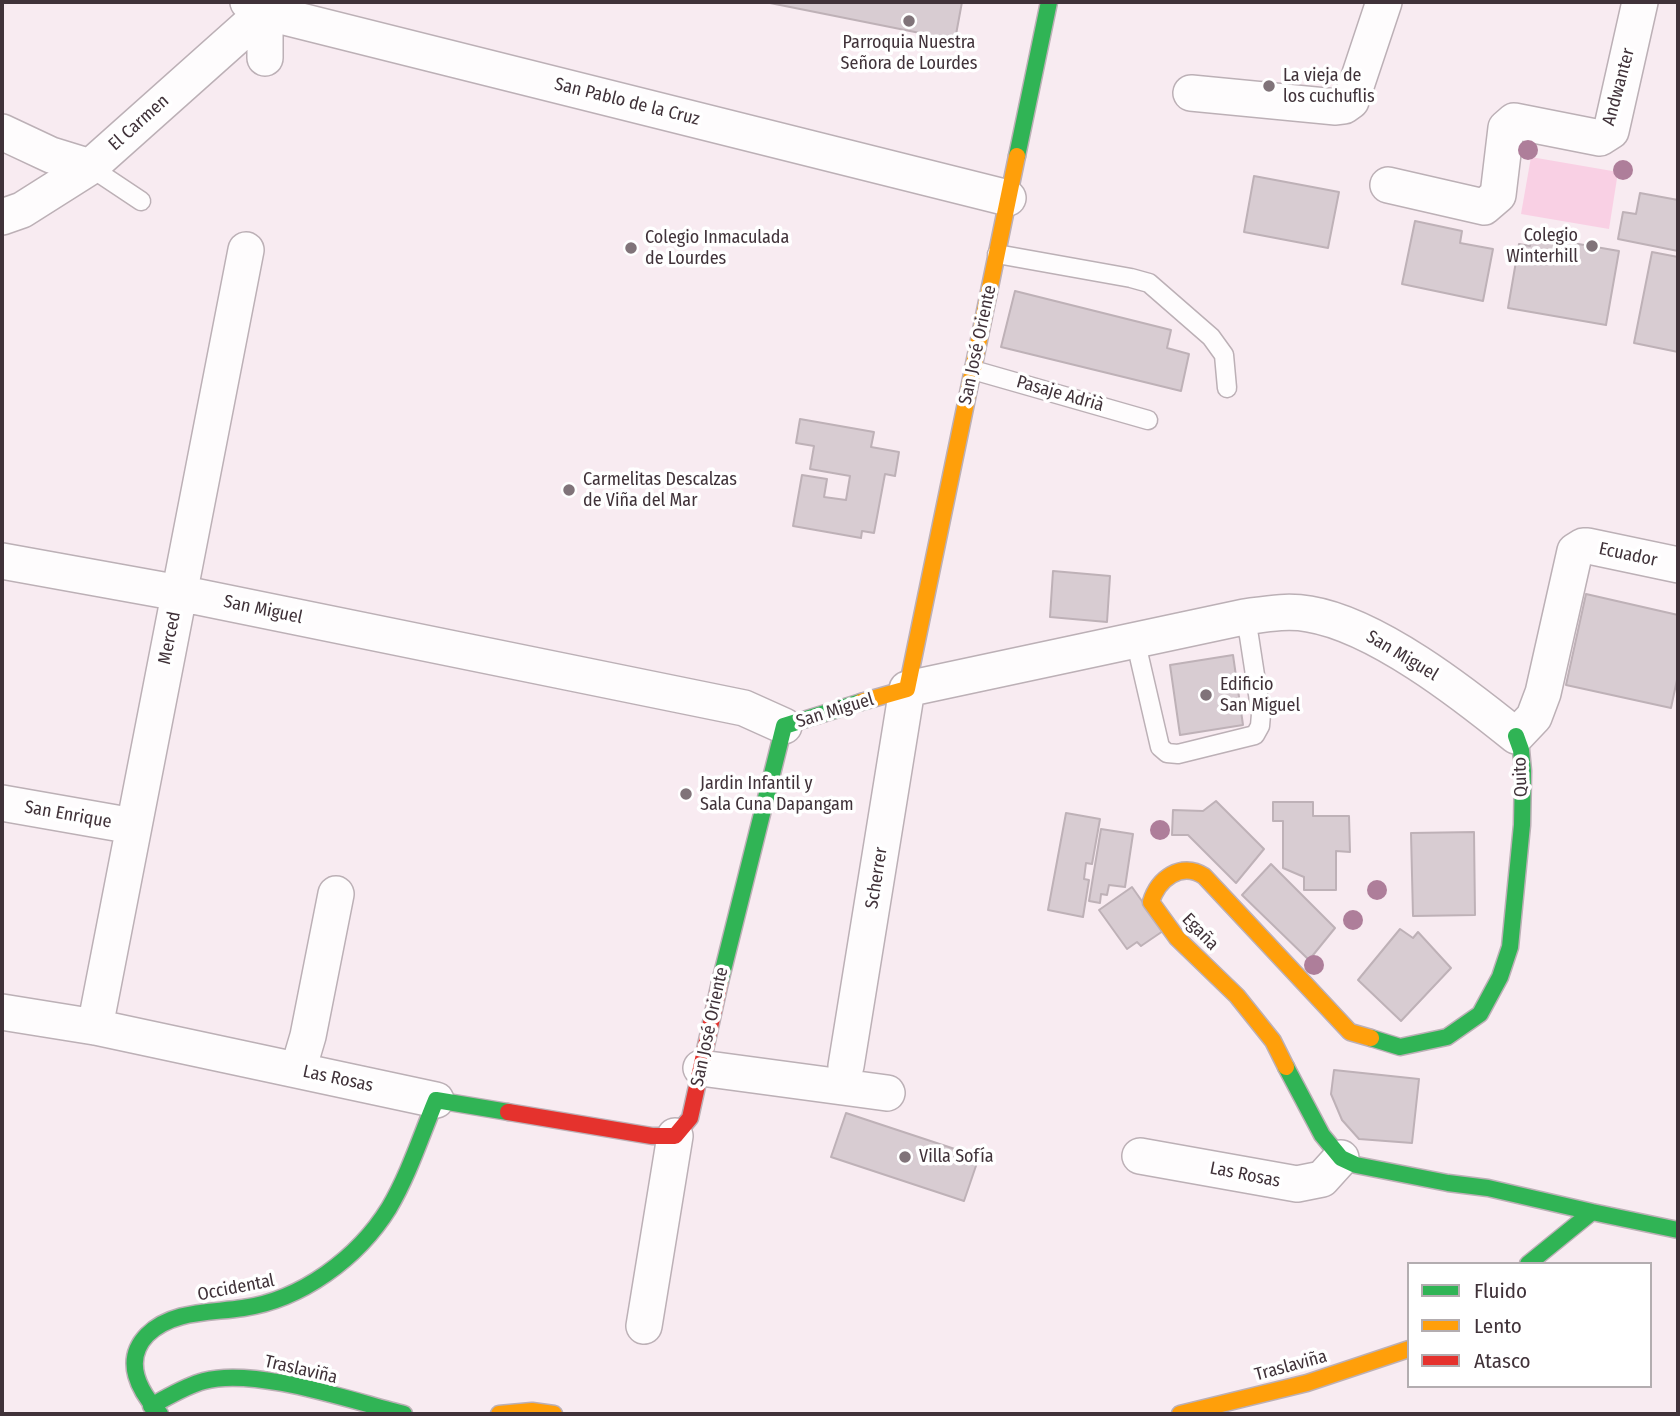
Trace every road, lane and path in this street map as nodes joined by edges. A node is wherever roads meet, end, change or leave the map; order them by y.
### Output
1 (1049, 2) edge
2 (1384, 2) edge
3 (1640, 2) edge
4 (263, 5) edge
5 (265, 58) dead end
6 (1191, 93) dead end
7 (2, 132) edge
8 (90, 167) junction
9 (1388, 185) dead end
10 (1008, 198) junction
11 (141, 201) dead end
12 (2, 217) edge
13 (246, 250) dead end
14 (997, 254) junction
15 (973, 370) junction
16 (1227, 388) dead end
17 (1148, 420) dead end
18 (1578, 548) joint
19 (2, 561) edge
20 (1678, 565) edge
21 (179, 593) junction
22 (1244, 617) junction
23 (1135, 639) junction
24 (907, 689) junction
25 (784, 726) junction
26 (1516, 736) junction
27 (2, 803) edge
28 (133, 827) junction
29 (335, 894) dead end
30 (1500, 977) joint
31 (2, 1012) edge
32 (95, 1027) junction
33 (846, 1066) dead end
34 (702, 1068) junction
35 (298, 1070) junction
36 (887, 1093) dead end
37 (436, 1100) junction
38 (675, 1136) junction
39 (1140, 1156) dead end
40 (1341, 1158) junction
41 (1592, 1212) junction
42 (1678, 1230) edge
43 (1530, 1262) edge
44 (644, 1326) dead end
45 (1407, 1350) edge
46 (155, 1410) edge
47 (404, 1414) edge
48 (499, 1414) edge
49 (554, 1414) edge
50 (1180, 1414) edge

1 - 10 street, San José Oriente
2 - 6 street
3 - 9 street, Andwanter
4 - 5 street
4 - 8 street, El Carmen
4 - 10 street, San Pablo de la Cruz
7 - 8 street
8 - 11 lane
8 - 12 street, El Carmen
10 - 14 street, San José Oriente
13 - 21 street, Merced
14 - 15 street, San José Oriente
14 - 16 lane
15 - 17 lane, Pasaje Adrià
15 - 24 street, San José Oriente
18 - 20 street, Ecuador
18 - 26 street, Quito
19 - 21 street, San Miguel
21 - 25 street, San Miguel
21 - 28 street, Merced
22 - 23 street, San Miguel
22 - 23 lane
22 - 26 street, San Miguel
23 - 24 street, San Miguel
24 - 25 street, San Miguel
24 - 33 street, Scherrer
25 - 34 street, San José Oriente
26 - 30 street, Quito
27 - 28 street, San Enrique
28 - 32 street, Merced
29 - 35 street
30 - 40 street, Egaña
31 - 32 street, Las Rosas
32 - 35 street, Las Rosas
34 - 36 street
34 - 38 street, San José Oriente
35 - 37 street, Las Rosas
37 - 38 street, Las Rosas
37 - 46 street, Occidental
38 - 44 street, San José Oriente
39 - 40 street, Las Rosas
40 - 41 street
41 - 42 street
41 - 43 street
45 - 50 street, Traslaviña
46 - 47 street, Traslaviña
48 - 49 street

